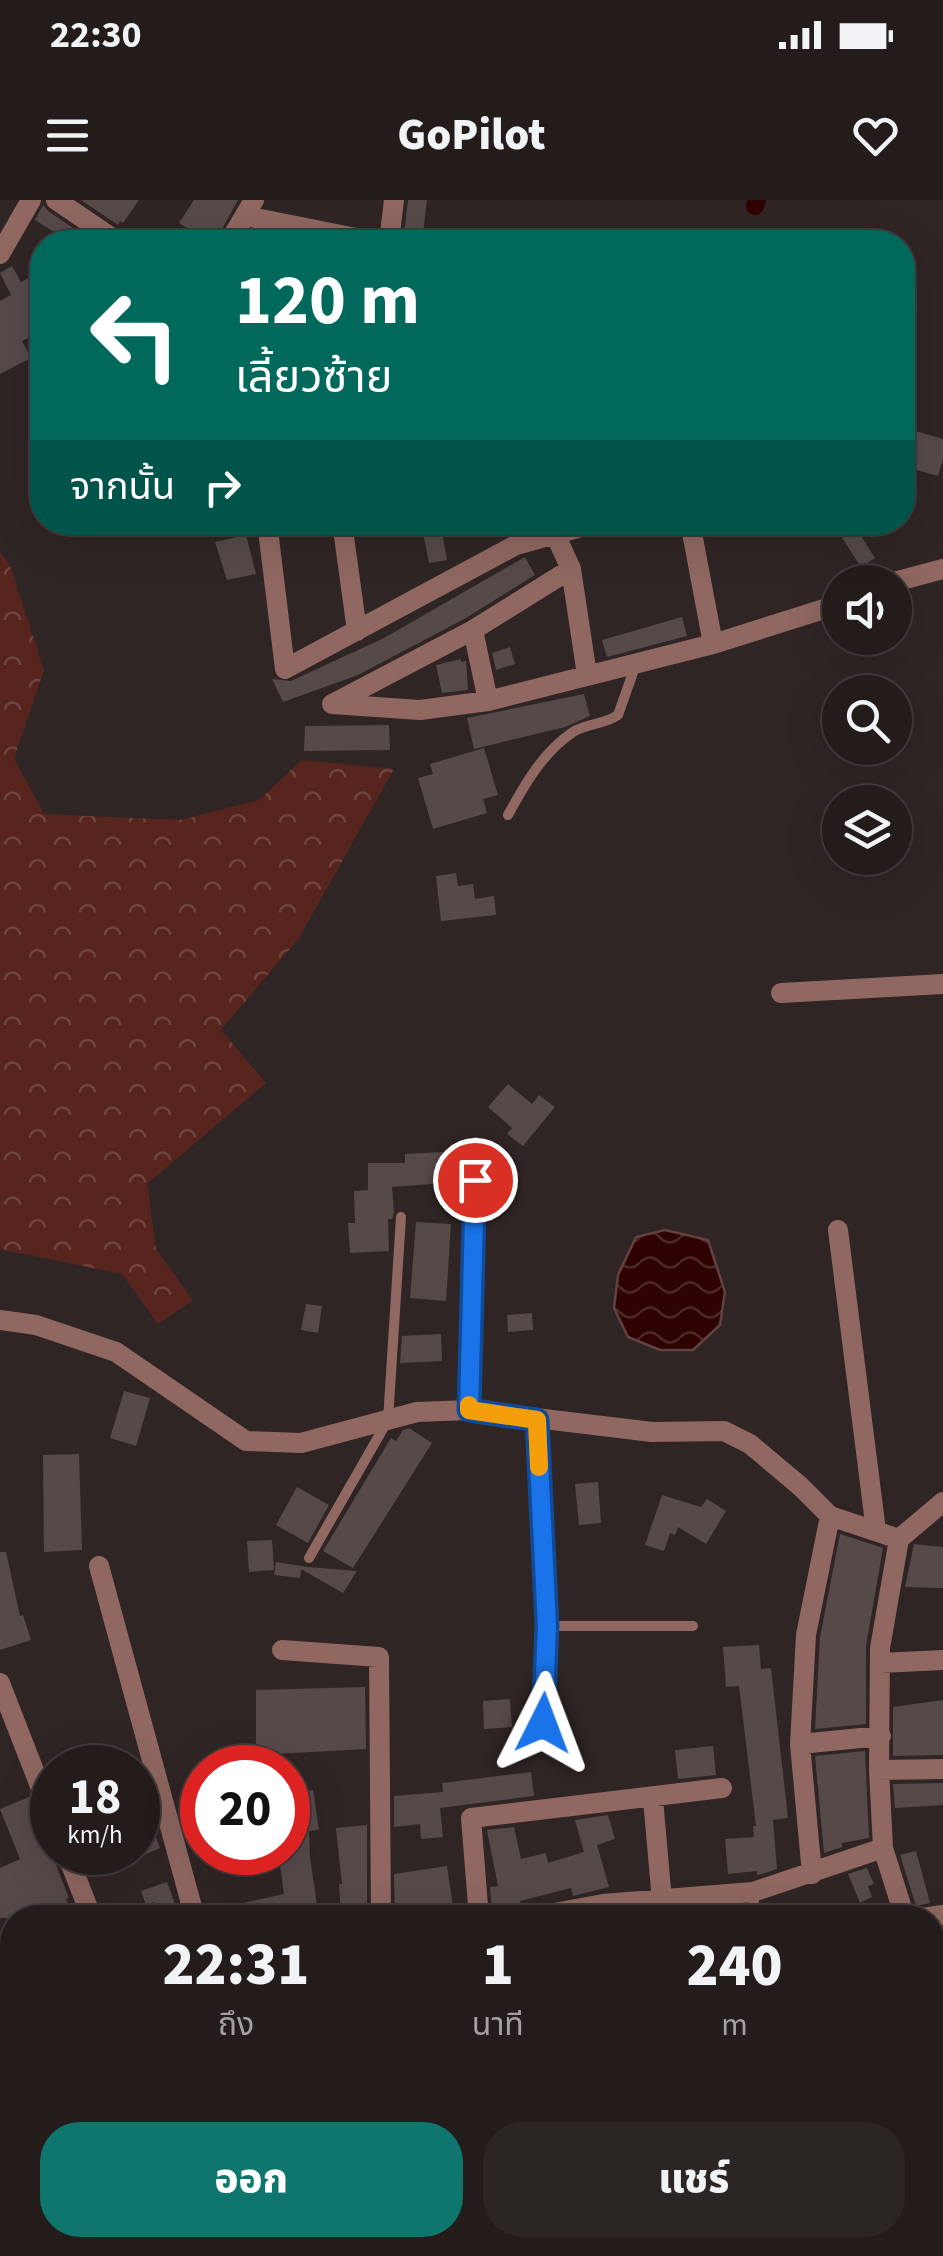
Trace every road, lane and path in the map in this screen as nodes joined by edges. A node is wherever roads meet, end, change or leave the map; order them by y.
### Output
1 (31, 200) edge
2 (56, 200) edge
3 (394, 200) edge
4 (250, 208) edge
5 (100, 230) edge
6 (236, 230) edge
7 (332, 230) edge
8 (390, 230) edge
9 (3, 242) edge
10 (269, 535) edge
11 (344, 535) edge
12 (539, 535) edge
13 (558, 535) edge
14 (692, 535) edge
15 (570, 569) junction
16 (943, 569) edge
17 (912, 577) edge
18 (822, 610) edge
19 (356, 630) junction
20 (473, 630) junction
21 (713, 644) junction
22 (636, 663) junction
23 (587, 675) junction
24 (488, 701) junction
25 (508, 815) dead end
26 (943, 984) edge
27 (781, 993) dead end
28 (476, 1142) dead end
29 (401, 1217) dead end
30 (838, 1230) dead end
31 (0, 1320) edge
32 (469, 1410) junction
33 (388, 1420) junction
34 (537, 1420) junction
35 (941, 1507) edge
36 (830, 1516) junction
37 (876, 1531) junction
38 (899, 1539) junction
39 (309, 1558) dead end
40 (99, 1566) dead end
41 (547, 1626) junction
42 (693, 1626) dead end
43 (282, 1650) dead end
44 (943, 1660) edge
45 (880, 1663) junction
46 (0, 1684) edge
47 (543, 1723) dead end
48 (881, 1736) junction
49 (800, 1744) junction
50 (30, 1761) edge
51 (943, 1769) edge
52 (879, 1770) junction
53 (722, 1788) dead end
54 (652, 1798) junction
55 (883, 1848) junction
56 (812, 1874) junction
57 (75, 1875) edge
58 (753, 1892) junction
59 (662, 1900) junction
60 (87, 1905) edge
61 (191, 1905) edge
62 (381, 1905) edge
63 (478, 1905) edge
64 (599, 1905) edge
65 (754, 1905) edge
66 (901, 1905) edge

1 - 9 street
2 - 5 street
3 - 8 street
4 - 6 street
4 - 7 street
10 - 19 street
11 - 19 street
12 - 19 street
13 - 15 street
14 - 21 street
15 - 20 street
15 - 23 street
16 - 17 street
18 - 21 street
20 - 24 street
20 - 24 street
21 - 22 street
22 - 23 street
22 - 25 lane
23 - 24 street
26 - 27 street
28 - 32 lane
29 - 33 lane
30 - 37 street
31 - 33 street
32 - 33 street
32 - 34 street
33 - 39 lane
34 - 36 street
34 - 41 lane
35 - 38 street
36 - 37 street
36 - 49 street
37 - 38 street
38 - 45 street
40 - 61 street
41 - 42 lane
41 - 47 lane
43 - 62 street
44 - 45 street
45 - 48 street
46 - 50 street
48 - 49 street
48 - 52 street
49 - 56 street
51 - 52 street
52 - 55 street
53 - 54 street
54 - 59 street
54 - 63 street
55 - 56 street
55 - 66 street
56 - 58 street
57 - 60 street
58 - 59 street
58 - 65 lane
59 - 64 street

